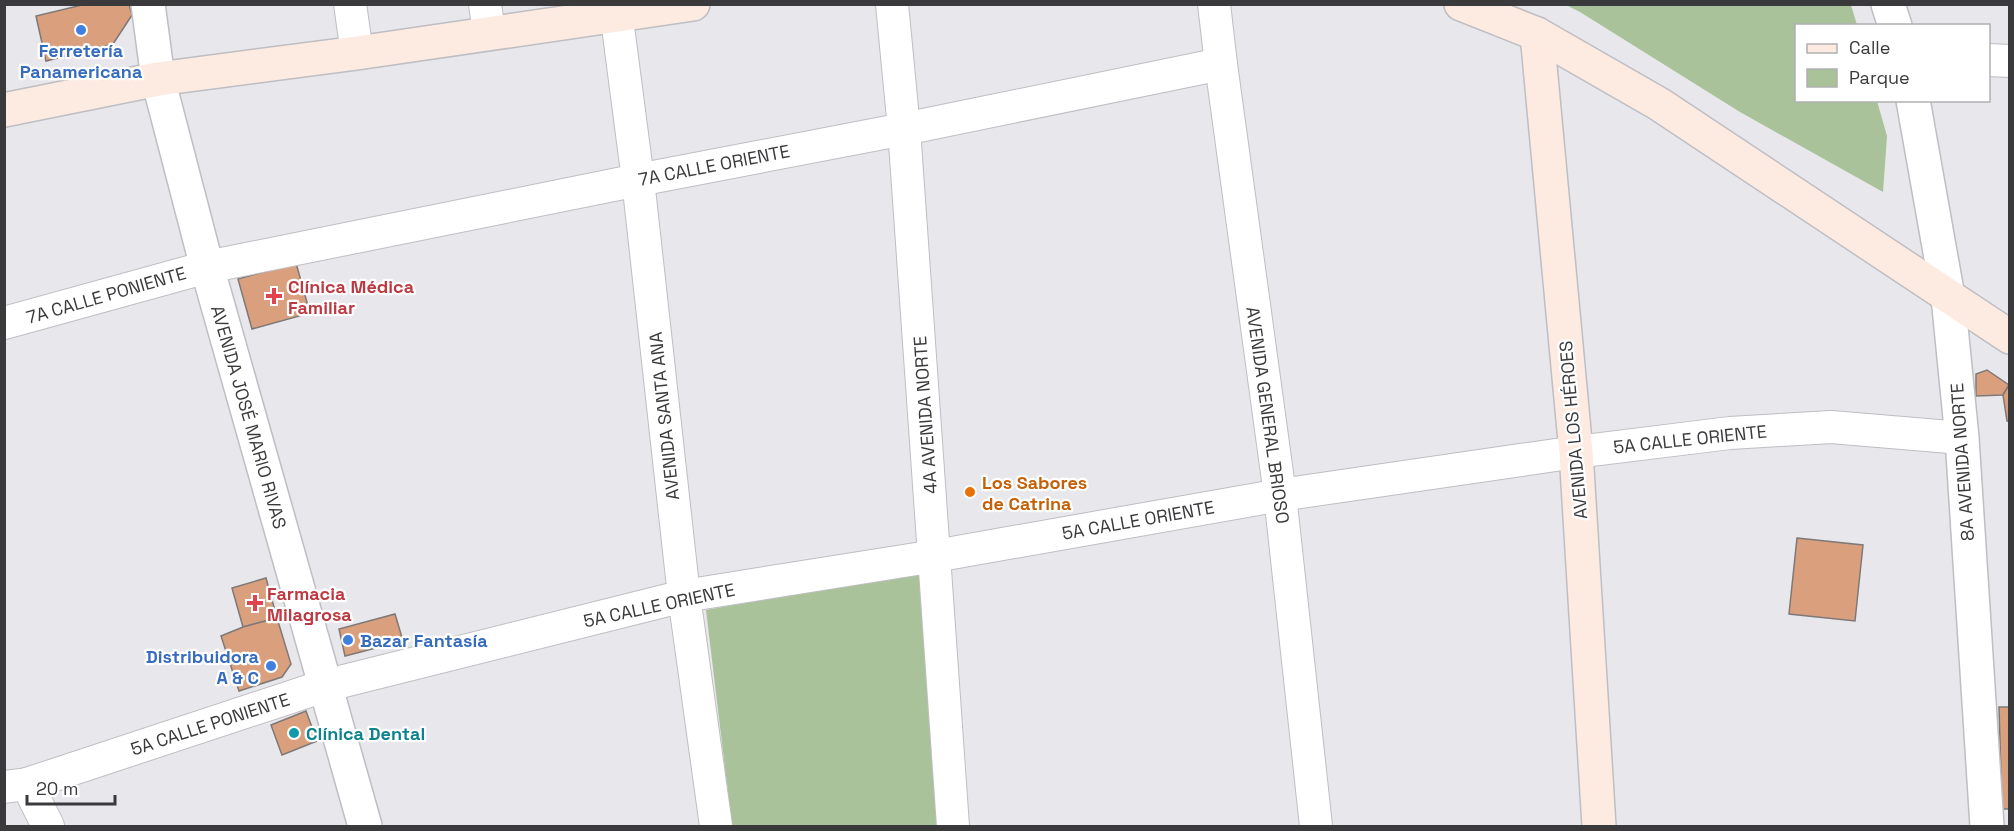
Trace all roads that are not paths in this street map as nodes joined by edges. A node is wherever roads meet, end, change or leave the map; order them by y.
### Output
1 (148, 4) edge
2 (350, 4) edge
3 (693, 4) edge
4 (892, 4) edge
5 (1214, 4) edge
6 (1461, 4) edge
7 (1888, 4) edge
8 (616, 10) edge
9 (487, 19) edge
10 (1894, 24) edge
11 (1537, 34) junction
12 (357, 53) junction
13 (1990, 60) edge
14 (2010, 61) edge
15 (1221, 64) junction
16 (158, 79) junction
17 (1913, 102) edge
18 (4, 110) edge
19 (904, 129) junction
20 (638, 180) junction
21 (207, 267) junction
22 (1948, 297) junction
23 (4, 323) edge
24 (2010, 337) edge
25 (1962, 438) junction
26 (1576, 452) junction
27 (1280, 495) junction
28 (935, 556) junction
29 (684, 596) junction
30 (324, 686) junction
31 (16, 786) edge
32 (48, 826) edge
33 (365, 826) edge
34 (716, 826) edge
35 (953, 826) edge
36 (1316, 826) edge
37 (1599, 826) edge
38 (1987, 826) edge

1 - 16 street, AVENIDA JOSÉ MARIO RIVAS
2 - 12 street
3 - 8 main road
4 - 19 street, 4A AVENIDA NORTE
5 - 15 street, AVENIDA GENERAL BRIOSO
6 - 11 main road
7 - 10 street
8 - 9 main road
8 - 20 street, AVENIDA SANTA ANA
9 - 12 main road
11 - 22 main road
11 - 26 main road, AVENIDA LOS HÉROES
12 - 16 main road
13 - 14 street
15 - 19 street, 7A CALLE ORIENTE
15 - 27 street, AVENIDA GENERAL BRIOSO
16 - 18 main road
16 - 21 street, AVENIDA JOSÉ MARIO RIVAS
17 - 22 street, 8A AVENIDA NORTE
19 - 20 street, 7A CALLE ORIENTE
19 - 28 street, 4A AVENIDA NORTE
20 - 21 street, 7A CALLE ORIENTE
20 - 29 street, AVENIDA SANTA ANA
21 - 23 street, 7A CALLE PONIENTE
21 - 30 street, AVENIDA JOSÉ MARIO RIVAS
22 - 24 main road
22 - 25 street, 8A AVENIDA NORTE
25 - 26 street, 5A CALLE ORIENTE
25 - 38 street, 8A AVENIDA NORTE
26 - 27 street, 5A CALLE ORIENTE
26 - 37 main road, AVENIDA LOS HÉROES
27 - 28 street, 5A CALLE ORIENTE
27 - 36 street, AVENIDA GENERAL BRIOSO
28 - 29 street, 5A CALLE ORIENTE
28 - 35 street, 4A AVENIDA NORTE
29 - 30 street, 5A CALLE ORIENTE
29 - 34 street, AVENIDA SANTA ANA
30 - 31 street, 5A CALLE PONIENTE
30 - 33 street, AVENIDA JOSÉ MARIO RIVAS
31 - 32 street

